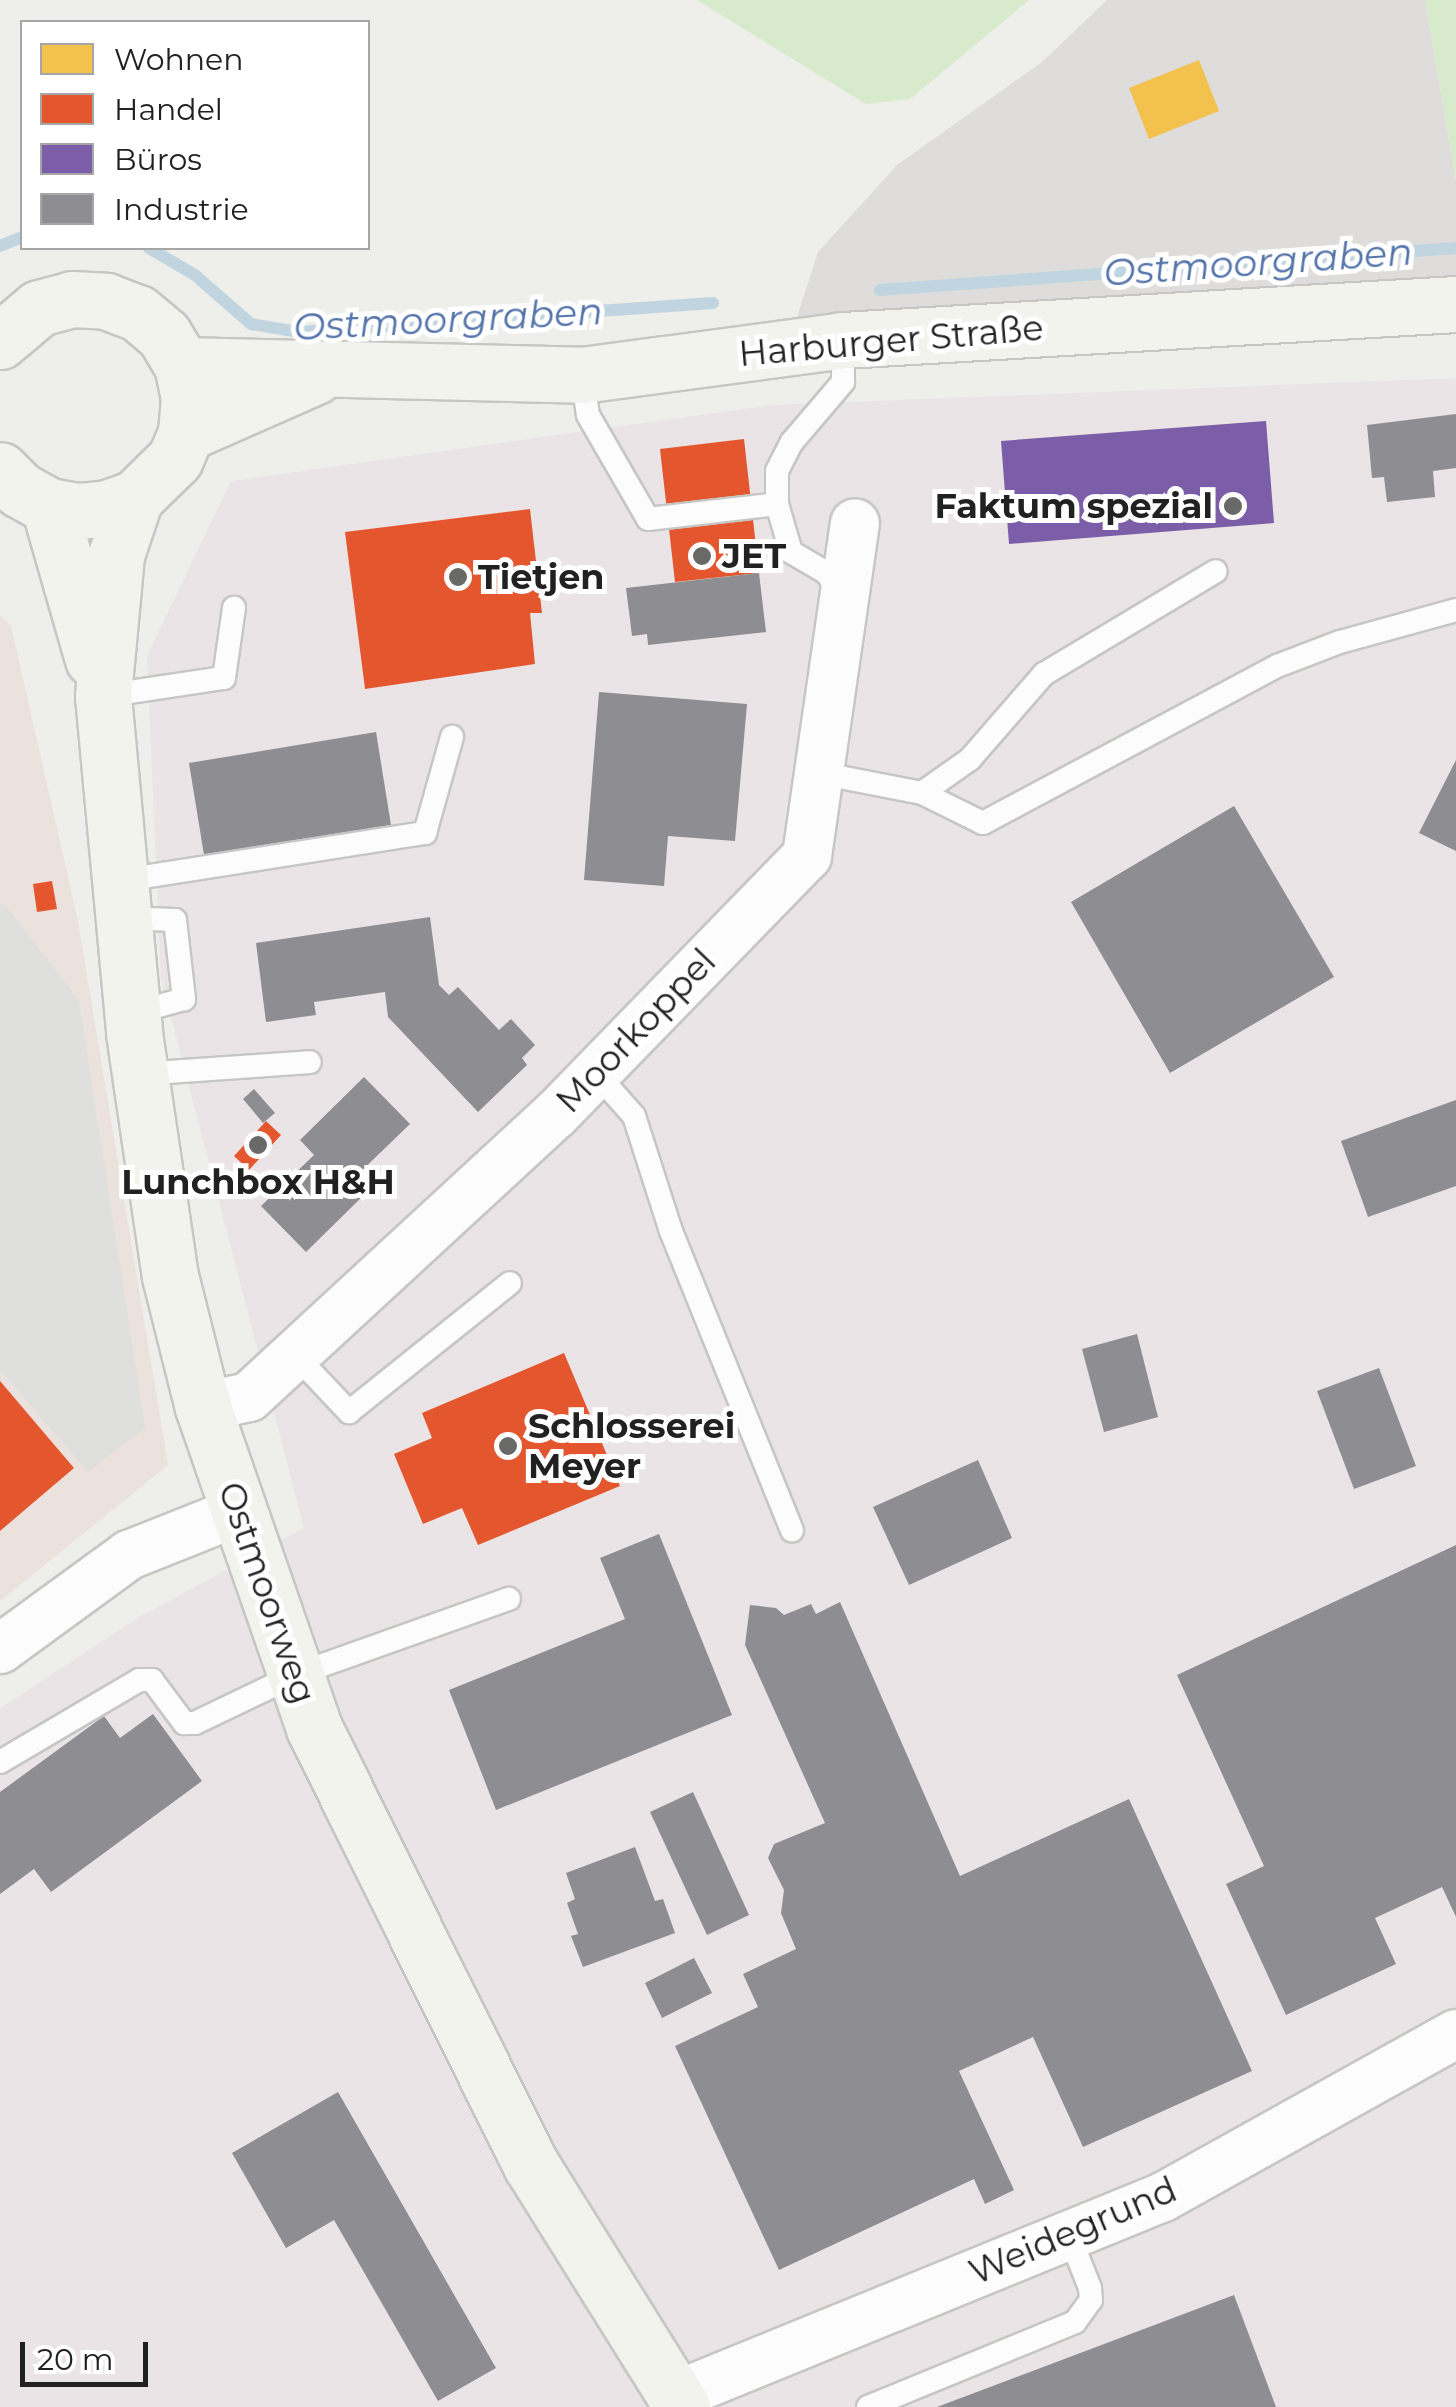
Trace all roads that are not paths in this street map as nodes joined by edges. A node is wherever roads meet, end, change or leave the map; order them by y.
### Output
1 (1456, 304) edge
2 (843, 340) junction
3 (0, 341) edge
4 (182, 364) junction
5 (327, 370) junction
6 (582, 375) junction
7 (186, 433) junction
8 (0, 470) edge
9 (135, 498) junction
10 (777, 504) junction
11 (49, 506) junction
12 (855, 523) dead end
13 (1216, 571) dead end
14 (844, 601) junction
15 (234, 608) dead end
16 (1456, 610) edge
17 (103, 696) junction
18 (452, 737) dead end
19 (819, 773) junction
20 (922, 793) junction
21 (120, 900) junction
22 (310, 1062) dead end
23 (596, 1073) junction
24 (140, 1074) junction
25 (510, 1284) dead end
26 (296, 1355) junction
27 (204, 1407) junction
28 (236, 1512) junction
29 (792, 1530) dead end
30 (509, 1598) dead end
31 (0, 1649) edge
32 (295, 1676) junction
33 (0, 1762) edge
34 (1456, 2034) edge
35 (1069, 2235) junction
36 (679, 2402) edge
37 (868, 2407) edge

1 - 2 street, Harburger Straße
2 - 6 street, Harburger Straße
2 - 10 lane
3 - 4 street
4 - 5 street, Harburger Straße
4 - 7 street
5 - 6 street, Harburger Straße
5 - 7 street, Harburger Straße
6 - 10 lane
7 - 9 street
8 - 11 street
9 - 11 street
9 - 17 street, Ostmoorweg
10 - 14 lane
11 - 17 street, Ostmoorweg
12 - 14 street, Moorkoppel
13 - 20 lane
14 - 19 street, Moorkoppel
15 - 17 lane
16 - 20 lane
17 - 21 street, Ostmoorweg
18 - 21 lane
19 - 20 lane
19 - 23 street, Moorkoppel
21 - 24 street, Ostmoorweg
22 - 24 lane
23 - 26 street, Moorkoppel
23 - 29 lane
24 - 27 street, Ostmoorweg
25 - 26 lane
26 - 27 street, Moorkoppel
27 - 28 street, Ostmoorweg
28 - 31 street
28 - 32 street, Ostmoorweg
30 - 32 lane
32 - 33 lane
32 - 36 street, Ostmoorweg
34 - 35 street, Weidegrund
35 - 36 street, Weidegrund
35 - 37 lane

